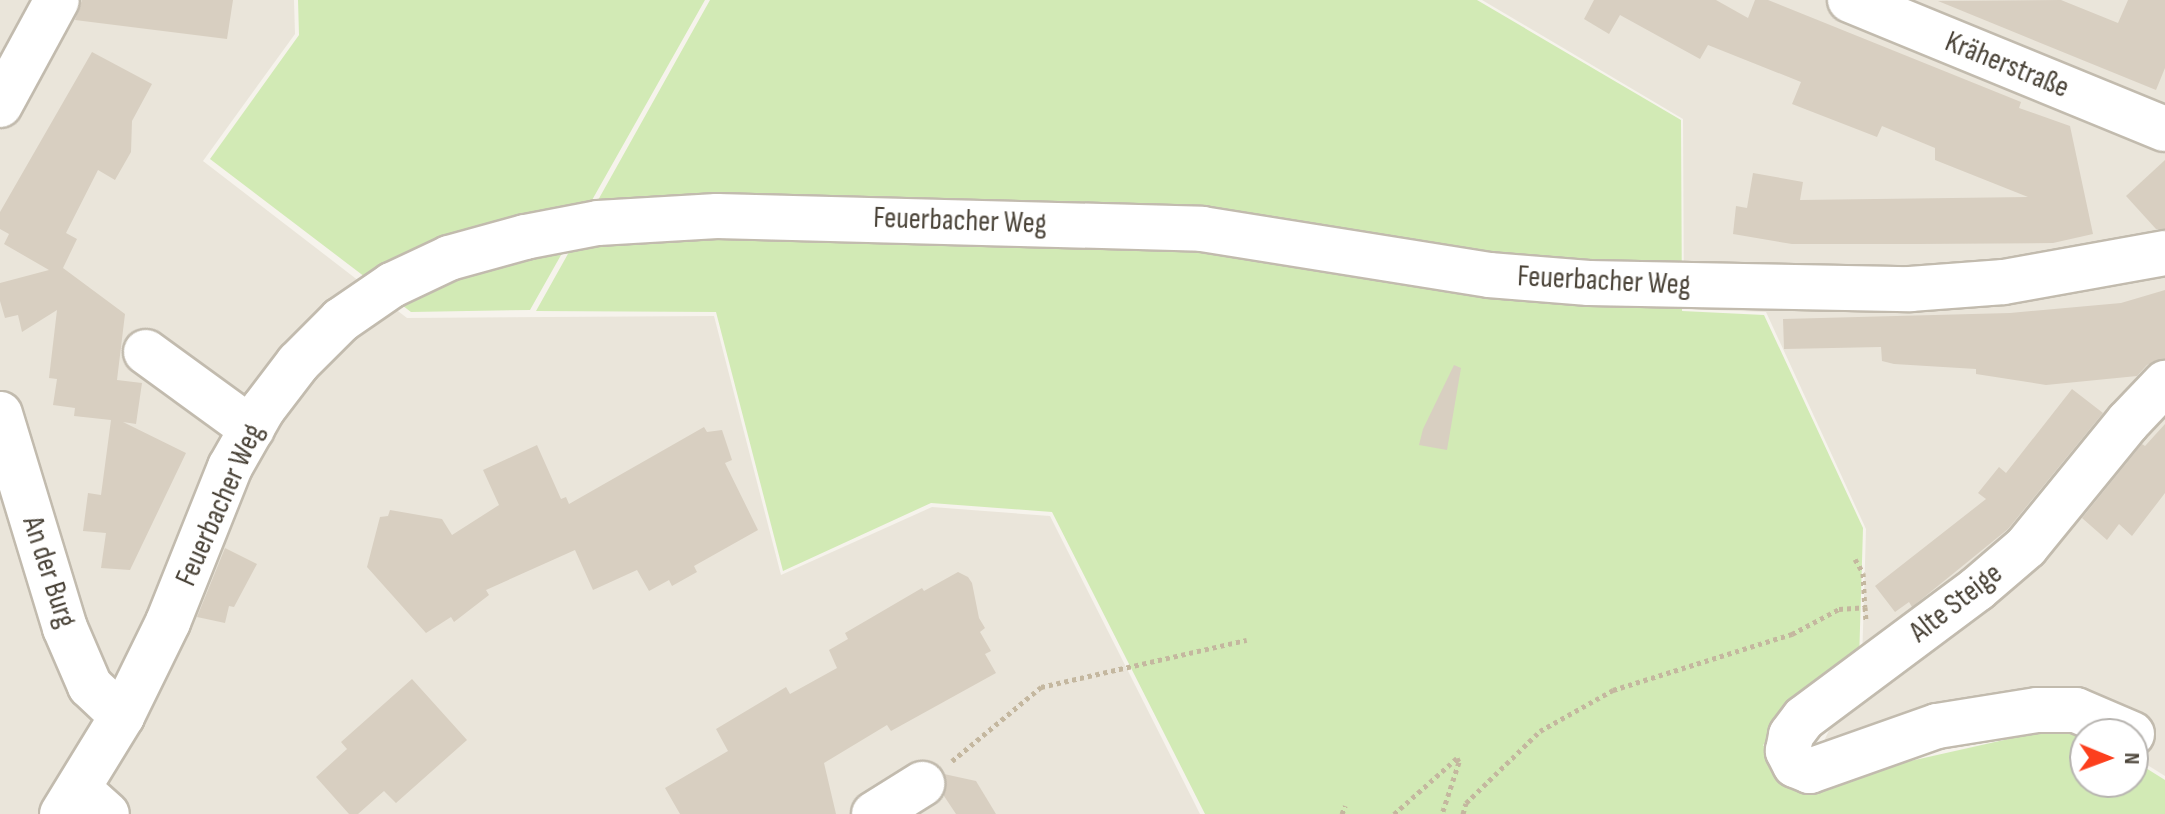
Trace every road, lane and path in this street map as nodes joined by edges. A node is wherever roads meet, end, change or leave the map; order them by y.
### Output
1 (57, 0) edge
2 (1850, 0) edge
3 (0, 105) edge
4 (2165, 129) edge
5 (2165, 253) edge
6 (146, 352) dead end
7 (2165, 383) edge
8 (0, 414) edge
9 (252, 429) junction
10 (1855, 559) dead end
11 (1865, 607) junction
12 (1247, 640) dead end
13 (1890, 654) junction
14 (122, 716) junction
15 (2095, 718) edge
16 (922, 784) joint
17 (83, 806) edge
18 (1345, 806) dead end
19 (874, 814) edge
20 (1342, 814) edge
21 (1394, 814) edge
22 (1442, 814) edge
23 (1463, 814) edge

1 - 3 street
2 - 4 street, Kräherstraße
5 - 9 street, Feuerbacher Weg
6 - 9 street
7 - 13 street, Alte Steige
8 - 14 street, An der Burg
9 - 14 street, Feuerbacher Weg
10 - 11 path
11 - 13 path
11 - 23 path
12 - 16 path
13 - 15 street, Alte Steige
14 - 17 street, Feuerbacher Weg
16 - 19 street
18 - 20 path
21 - 22 path

